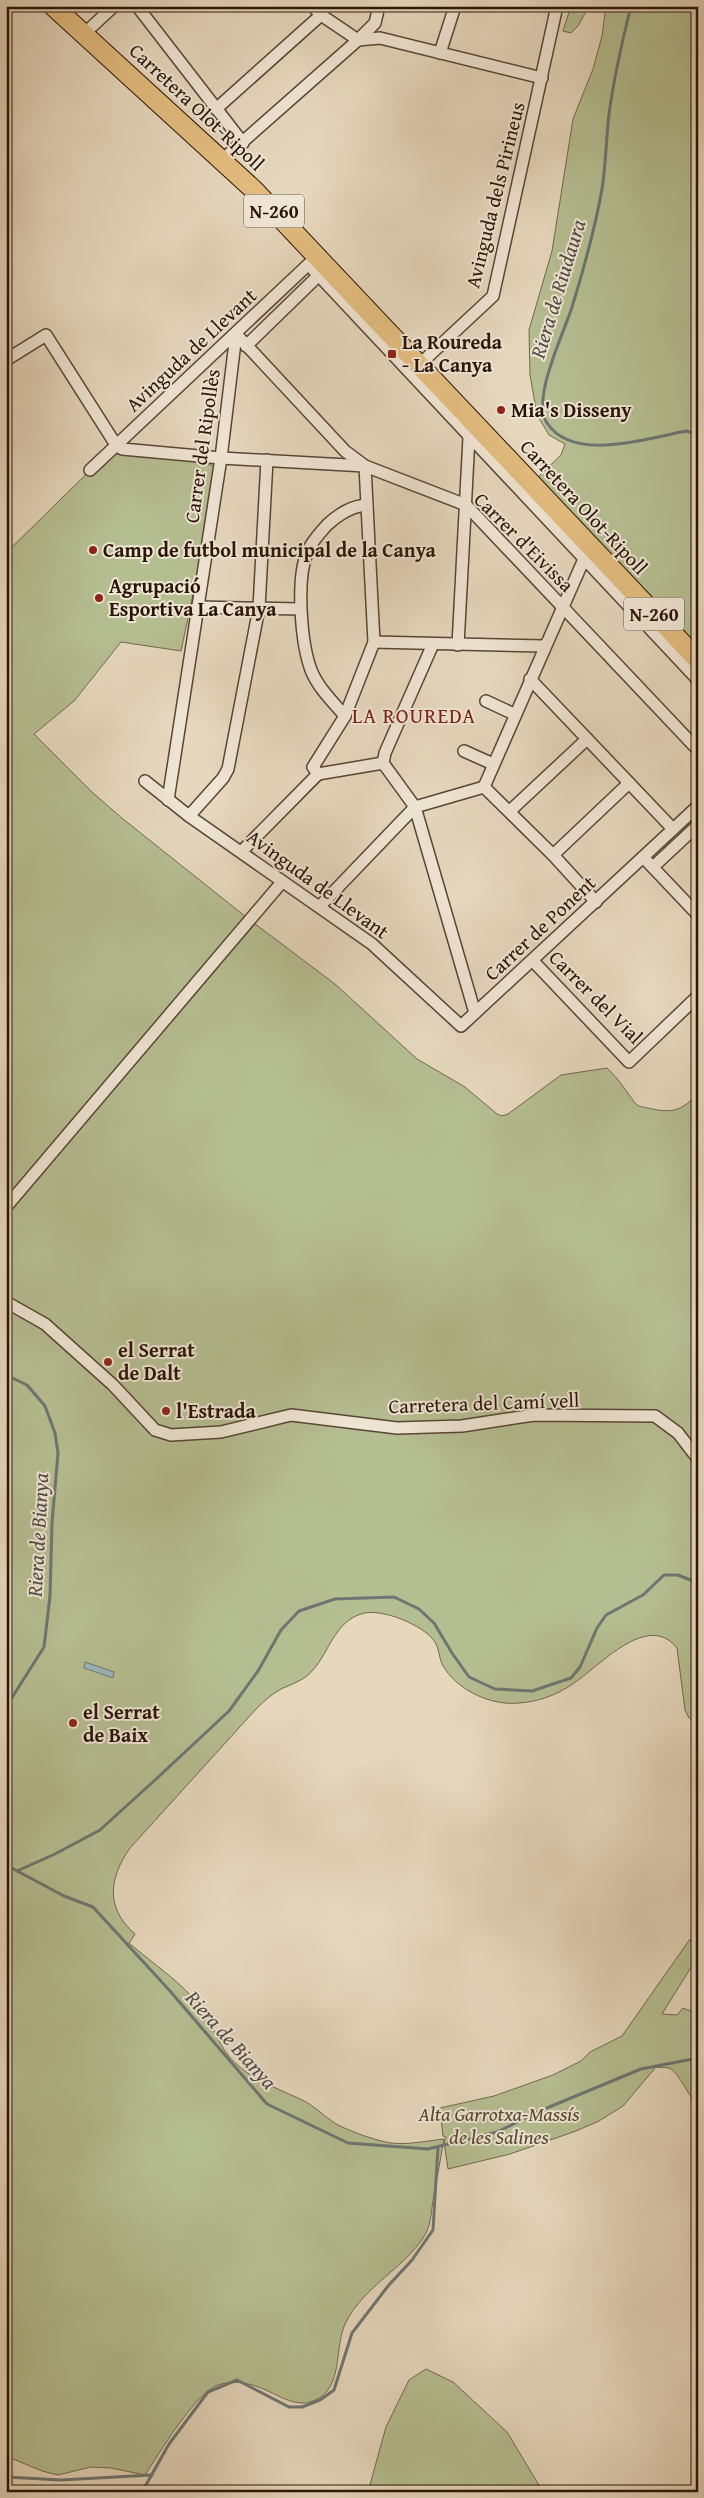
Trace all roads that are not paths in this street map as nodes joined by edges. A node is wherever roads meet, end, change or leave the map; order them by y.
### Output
1 (53, 6) edge
2 (114, 6) edge
3 (137, 6) edge
4 (379, 6) edge
5 (455, 6) edge
6 (557, 6) edge
7 (317, 10) edge
8 (84, 34) junction
9 (358, 40) junction
10 (440, 53) junction
11 (542, 78) junction
12 (216, 109) junction
13 (243, 143) junction
14 (222, 160) junction
15 (313, 260) junction
16 (319, 275) junction
17 (236, 334) junction
18 (246, 346) junction
19 (6, 360) edge
20 (420, 365) junction
21 (469, 437) junction
22 (116, 445) junction
23 (221, 458) junction
24 (267, 460) junction
25 (365, 466) junction
26 (90, 470) dead end
27 (367, 505) junction
28 (466, 505) junction
29 (584, 559) junction
30 (562, 605) junction
31 (197, 607) junction
32 (259, 608) junction
33 (300, 609) junction
34 (374, 642) junction
35 (433, 644) junction
36 (458, 646) junction
37 (544, 646) junction
38 (698, 660) edge
39 (530, 679) junction
40 (698, 680) edge
41 (486, 701) dead end
42 (514, 714) junction
43 (345, 716) junction
44 (587, 739) junction
45 (698, 750) edge
46 (464, 751) dead end
47 (383, 763) junction
48 (493, 764) junction
49 (318, 774) junction
50 (145, 781) dead end
51 (629, 783) junction
52 (484, 787) junction
53 (168, 800) junction
54 (698, 806) edge
55 (415, 807) junction
56 (510, 811) junction
57 (188, 816) junction
58 (698, 825) edge
59 (673, 829) junction
60 (242, 852) junction
61 (552, 855) junction
62 (643, 858) junction
63 (653, 867) junction
64 (282, 882) junction
65 (596, 902) junction
66 (320, 906) junction
67 (698, 915) edge
68 (533, 961) junction
69 (698, 996) edge
70 (475, 1013) junction
71 (461, 1026) joint
72 (6, 1207) edge
73 (6, 1302) edge
74 (698, 1459) edge

1 - 8 main road, Carretera Olot-Ripoll / N-260
2 - 8 street
3 - 12 street
4 - 9 street
5 - 10 street
6 - 11 street, Avinguda dels Pirineus
7 - 9 street
7 - 12 street
8 - 14 main road, Carretera Olot-Ripoll / N-260
9 - 10 street
9 - 13 street
10 - 11 street
11 - 20 street, Avinguda dels Pirineus
12 - 13 street
13 - 14 street
14 - 15 main road, Carretera Olot-Ripoll / N-260
15 - 16 street
15 - 17 street, Avinguda de Llevant
15 - 20 main road, Carretera Olot-Ripoll / N-260
16 - 18 street, Avinguda de Llevant
16 - 21 street
17 - 18 street, Carrer d'Eivissa
17 - 22 street, Avinguda de Llevant
17 - 23 street, Carrer del Ripollès
18 - 25 street, Carrer d'Eivissa
19 - 22 street
20 - 38 main road, Carretera Olot-Ripoll / N-260
21 - 28 street
21 - 29 street
22 - 23 street
22 - 26 street, Avinguda de Llevant
23 - 24 street
23 - 31 street, Carrer del Ripollès
24 - 25 street
24 - 32 street
25 - 27 street
25 - 28 street, Carrer d'Eivissa
27 - 33 street
27 - 34 street
28 - 30 street, Carrer d'Eivissa
28 - 36 street
29 - 30 street
29 - 40 street
30 - 37 street
30 - 45 street, Carrer d'Eivissa
31 - 32 street
31 - 53 street, Carrer del Ripollès
32 - 33 street
32 - 57 street
33 - 43 street
34 - 35 street
34 - 43 street
35 - 36 street
35 - 47 street
36 - 37 street
37 - 39 street
39 - 42 street
39 - 44 street
41 - 42 street
42 - 48 street
43 - 49 street
44 - 51 street
44 - 56 street
46 - 48 street
47 - 49 street
47 - 55 street
48 - 52 street
49 - 60 street
50 - 53 street, Avinguda de Llevant
51 - 59 street
51 - 61 street
52 - 55 street
52 - 56 street
53 - 57 street, Avinguda de Llevant
54 - 59 street, Carrer de Ponent
55 - 66 street
55 - 70 street
56 - 61 street
57 - 60 street, Avinguda de Llevant
58 - 63 street
59 - 62 street, Carrer de Ponent
60 - 64 street, Avinguda de Llevant
61 - 65 street
62 - 63 street
62 - 65 street, Carrer de Ponent
63 - 67 street
64 - 66 street, Avinguda de Llevant
64 - 72 street
65 - 68 street, Carrer de Ponent
66 - 71 street, Avinguda de Llevant
68 - 69 street, Carrer del Vial
68 - 70 street, Carrer de Ponent
70 - 71 street, Carrer de Ponent
73 - 74 street, Carretera del Camí vell

